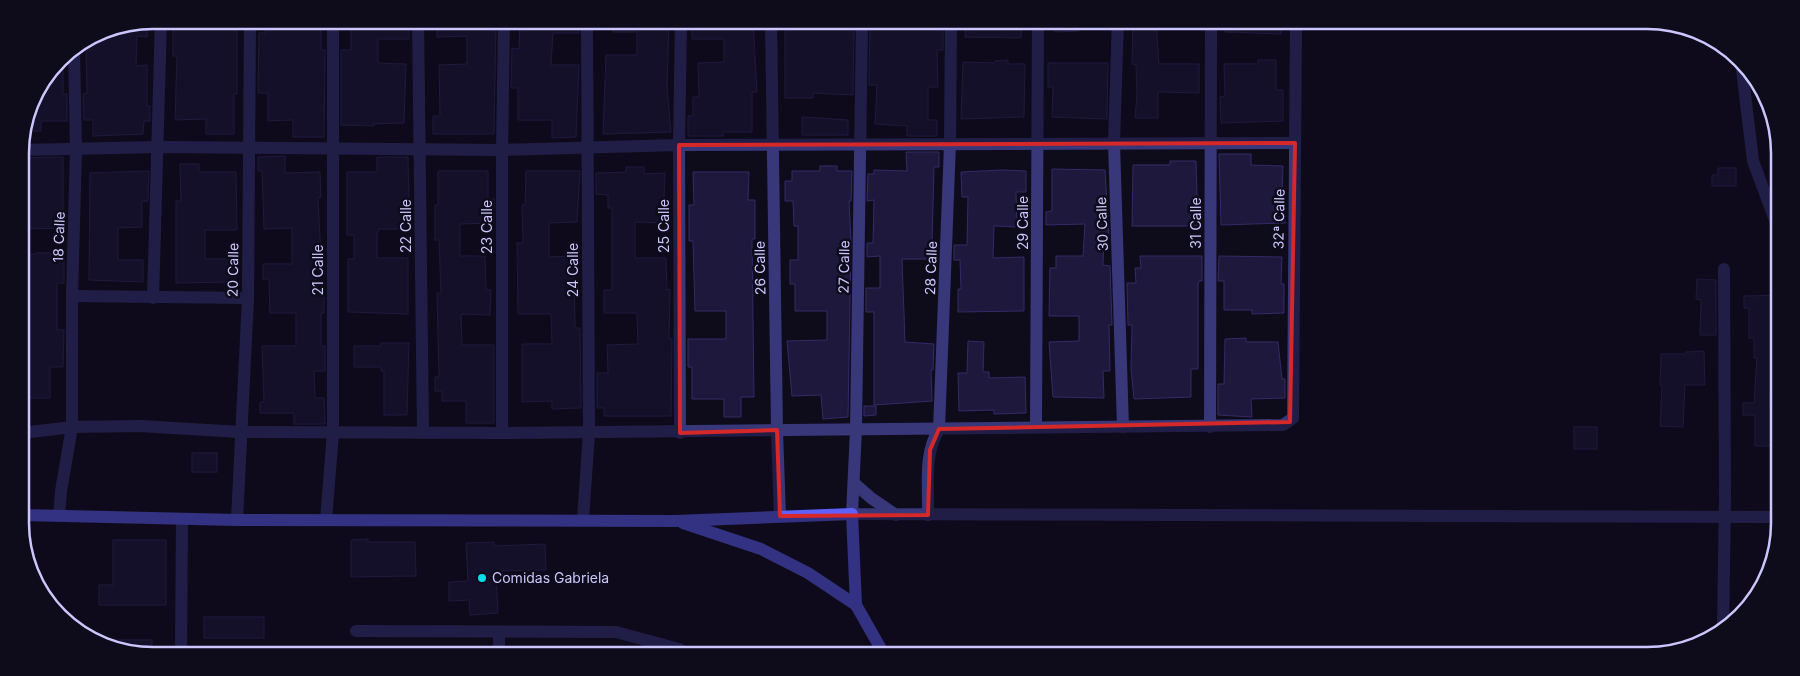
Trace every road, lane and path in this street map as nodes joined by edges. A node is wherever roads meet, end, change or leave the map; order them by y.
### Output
1 (161, 29) edge
2 (250, 29) edge
3 (333, 29) edge
4 (418, 29) edge
5 (504, 29) edge
6 (587, 29) edge
7 (681, 29) edge
8 (771, 29) edge
9 (862, 29) edge
10 (951, 29) edge
11 (1038, 29) edge
12 (1118, 29) edge
13 (1211, 29) edge
14 (1296, 29) edge
15 (74, 57) edge
16 (1742, 73) edge
17 (1114, 143) junction
18 (1211, 143) junction
19 (1295, 143) junction
20 (950, 144) junction
21 (1038, 144) junction
22 (679, 145) junction
23 (773, 145) junction
24 (860, 145) junction
25 (587, 146) junction
26 (158, 147) junction
27 (250, 148) junction
28 (333, 149) junction
29 (29, 150) edge
30 (76, 150) junction
31 (420, 150) junction
32 (502, 150) junction
33 (1771, 209) edge
34 (1724, 269) dead end
35 (72, 296) junction
36 (154, 298) junction
37 (248, 298) junction
38 (1210, 426) junction
39 (72, 427) junction
40 (1036, 427) junction
41 (1123, 427) junction
42 (856, 429) junction
43 (940, 429) junction
44 (777, 430) junction
45 (29, 432) edge
46 (240, 432) junction
47 (423, 432) junction
48 (589, 432) junction
49 (680, 432) junction
50 (333, 433) junction
51 (502, 434) junction
52 (854, 483) junction
53 (852, 514) junction
54 (29, 515) edge
55 (896, 515) junction
56 (928, 515) junction
57 (59, 516) junction
58 (780, 516) junction
59 (1771, 517) edge
60 (583, 519) junction
61 (1725, 519) junction
62 (182, 520) junction
63 (238, 520) junction
64 (326, 520) junction
65 (676, 521) junction
66 (856, 605) junction
67 (1722, 622) edge
68 (356, 631) dead end
69 (499, 632) junction
70 (181, 647) edge
71 (499, 647) edge
72 (673, 647) edge
73 (879, 647) edge

1 - 26 street
2 - 27 street, 20 Calle
3 - 28 street, 21 Calle
4 - 31 street, 22 Calle
5 - 32 street, 23 Calle
6 - 25 street, 24 Calle
7 - 22 street, 25 Calle
8 - 23 street, 26 Calle
9 - 24 street, 27 Calle
10 - 20 street, 28 Calle
11 - 21 street, 29 Calle
12 - 17 street, 30 Calle
13 - 18 street, 31 Calle
14 - 19 street, 32ª Calle
15 - 30 street, 18 Calle
16 - 33 street
17 - 18 street
17 - 21 street
17 - 41 street, 30 Calle
18 - 19 street
18 - 38 street, 31 Calle
19 - 38 street, 32ª Calle
20 - 21 street
20 - 24 street
20 - 43 street, 28 Calle
21 - 40 street, 29 Calle
22 - 23 street
22 - 25 street
22 - 49 street, 25 Calle
23 - 24 street
23 - 44 street, 26 Calle
24 - 42 street, 27 Calle
25 - 32 street
25 - 48 street, 24 Calle
26 - 27 street
26 - 30 street
26 - 36 street
27 - 28 street
27 - 37 street, 20 Calle
28 - 31 street
28 - 50 street, 21 Calle
29 - 30 street
30 - 35 street, 18 Calle
31 - 32 street
31 - 47 street, 22 Calle
32 - 51 street, 23 Calle
34 - 61 street
35 - 36 street
35 - 39 street, 18 Calle
36 - 37 street
37 - 46 street, 20 Calle
38 - 41 street
39 - 45 street
39 - 46 street
39 - 57 street, 18 Calle
40 - 41 street
40 - 43 street
42 - 43 street
42 - 44 street
42 - 52 street, 27 Calle
43 - 56 street, 28 Calle
44 - 49 street
44 - 58 street, 26 Calle
46 - 50 street
46 - 63 street, 20 Calle
47 - 50 street
47 - 51 street
48 - 49 street
48 - 51 street
48 - 60 street, 24 Calle
50 - 64 street, 21 Calle
52 - 53 street, 27 Calle
52 - 55 street
53 - 55 street
53 - 58 street
53 - 66 street
54 - 57 street
55 - 56 street
56 - 61 street
57 - 62 street
58 - 65 street
59 - 61 street
60 - 64 street
60 - 65 street
61 - 67 street
62 - 63 street
62 - 70 street
63 - 64 street
65 - 66 street
66 - 73 street
68 - 69 street
69 - 71 street
69 - 72 street

